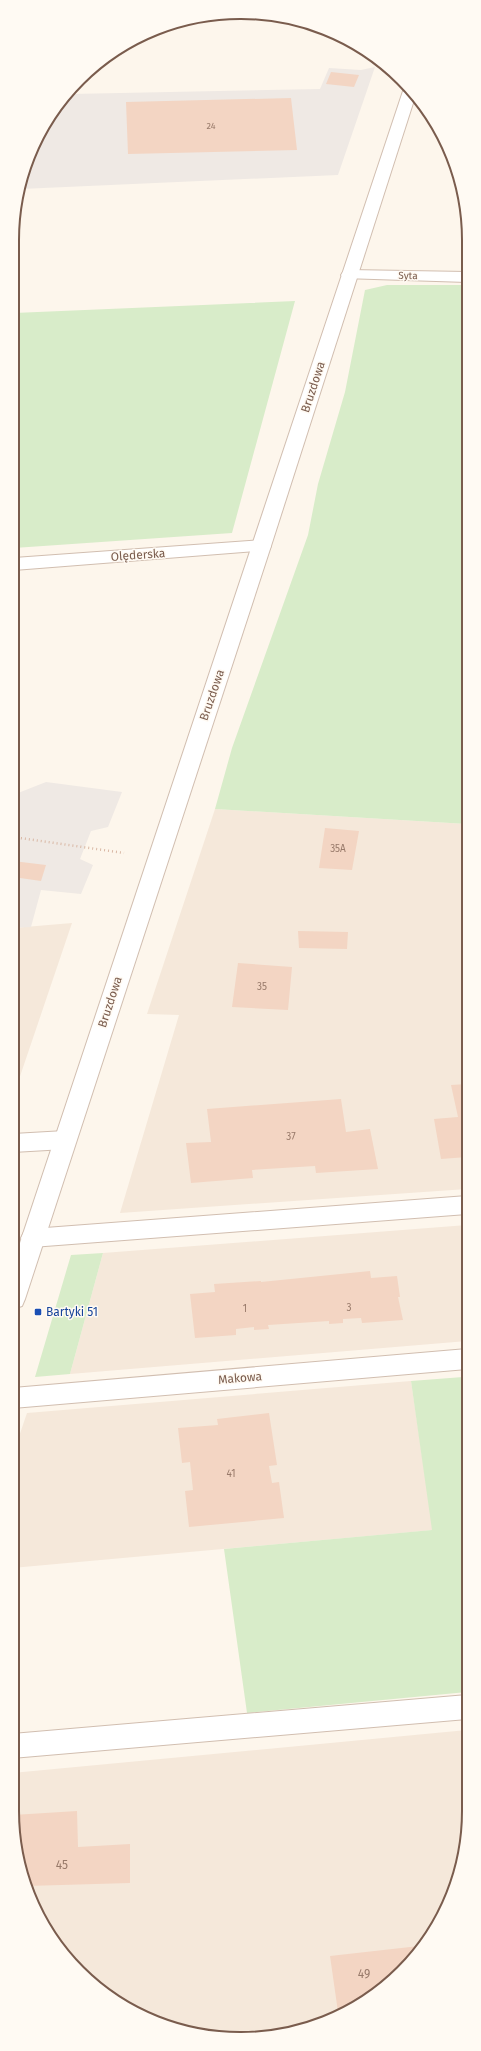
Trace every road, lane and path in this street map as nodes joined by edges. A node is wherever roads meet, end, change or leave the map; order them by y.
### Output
1 (408, 96) edge
2 (349, 276) junction
3 (462, 277) edge
4 (262, 546) junction
5 (19, 564) edge
6 (19, 838) edge
7 (158, 858) junction
8 (65, 1140) junction
9 (19, 1144) edge
10 (462, 1205) edge
11 (32, 1238) junction
12 (19, 1280) edge
13 (462, 1358) edge
14 (19, 1397) edge
15 (462, 1707) edge
16 (19, 1745) edge

1 - 2 street, Bruzdowa
2 - 3 street, Syta
2 - 4 street, Bruzdowa
4 - 5 street, Olęderska
4 - 7 street, Bruzdowa
6 - 7 path
7 - 8 street, Bruzdowa
8 - 9 street
8 - 11 street, Bruzdowa
10 - 11 lane
11 - 12 street, Bruzdowa
13 - 14 street, Makowa
15 - 16 lane

